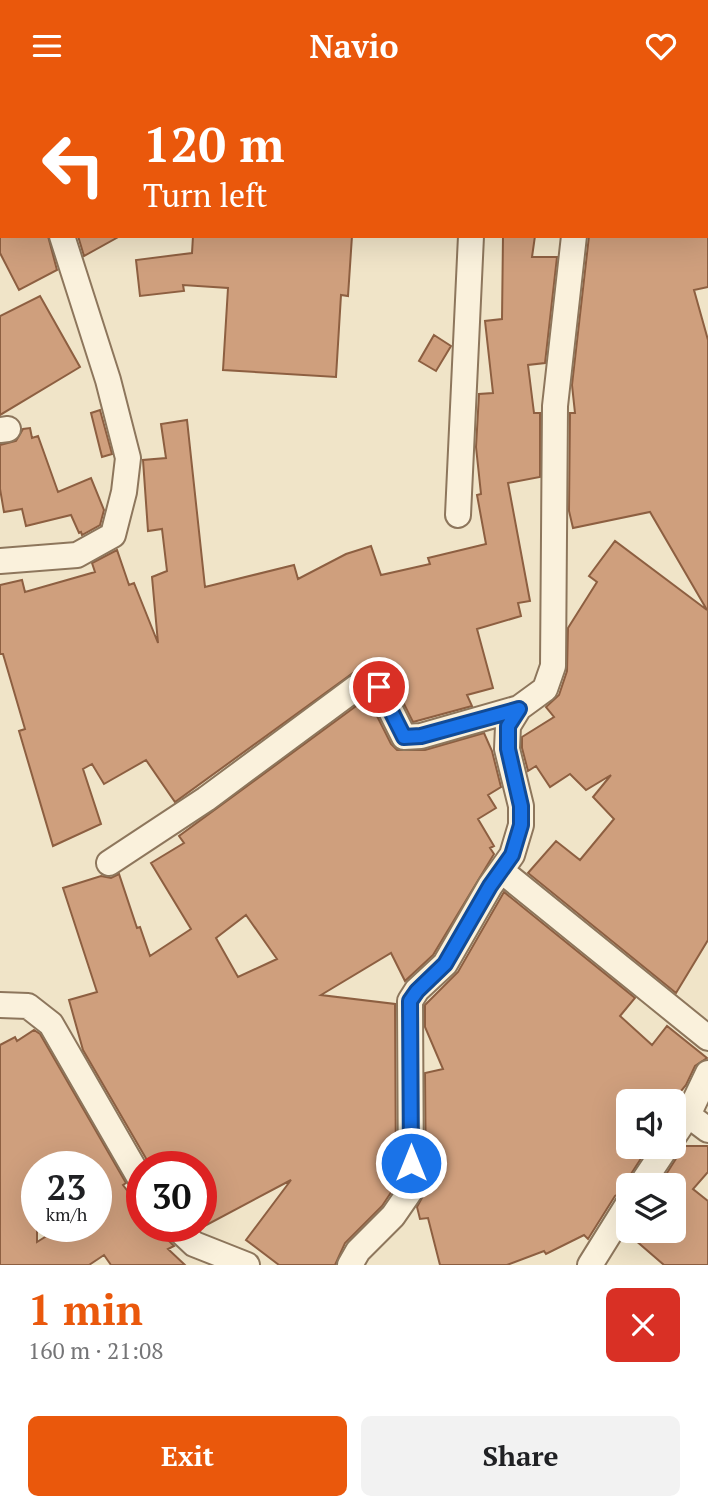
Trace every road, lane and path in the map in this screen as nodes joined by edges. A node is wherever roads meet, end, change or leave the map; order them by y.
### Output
1 (63, 238) edge
2 (471, 238) edge
3 (574, 238) edge
4 (458, 515) dead end
5 (0, 561) edge
6 (519, 709) junction
7 (109, 863) dead end
8 (503, 872) junction
9 (0, 1005) edge
10 (708, 1038) edge
11 (708, 1073) edge
12 (688, 1115) junction
13 (686, 1118) edge
14 (708, 1130) edge
15 (126, 1154) edge
16 (616, 1228) edge
17 (192, 1242) edge
18 (600, 1261) edge
19 (247, 1265) edge
20 (351, 1265) edge

1 - 5 street
2 - 4 street
3 - 6 street
6 - 7 street
6 - 8 street
8 - 10 street
8 - 20 street
9 - 15 street
11 - 12 street
12 - 13 street
12 - 14 street
16 - 18 street
17 - 19 street

